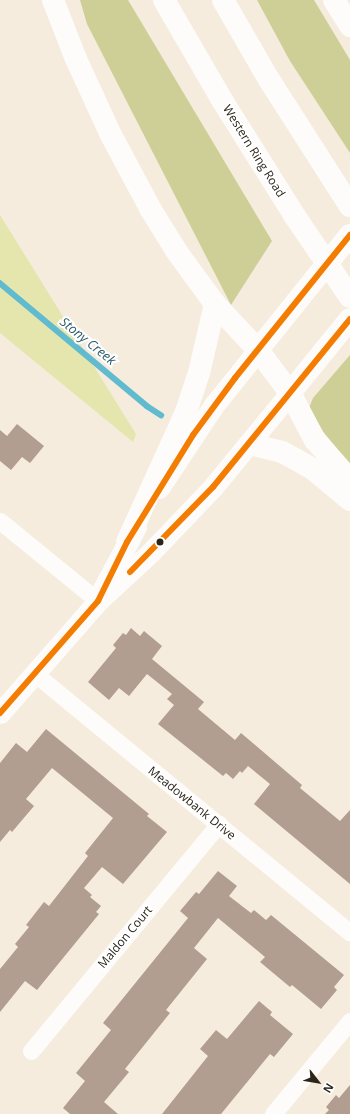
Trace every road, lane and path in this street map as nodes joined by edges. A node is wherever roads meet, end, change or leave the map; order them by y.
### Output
1 (53, 0) edge
2 (164, 0) edge
3 (223, 0) edge
4 (334, 0) edge
5 (350, 26) edge
6 (350, 206) edge
7 (350, 235) edge
8 (350, 297) edge
9 (215, 304) junction
10 (350, 318) edge
11 (258, 350) junction
12 (290, 393) junction
13 (250, 444) junction
14 (350, 480) edge
15 (350, 500) edge
16 (0, 521) edge
17 (127, 542) junction
18 (98, 601) junction
19 (34, 673) junction
20 (0, 713) edge
21 (219, 824) junction
22 (350, 933) edge
23 (350, 1021) edge
24 (31, 1051) dead end
25 (273, 1114) edge

1 - 9 main road
2 - 8 main road, Western Ring Road
3 - 6 main road
4 - 5 main road
7 - 11 main road
9 - 11 main road
9 - 17 main road
10 - 12 main road
11 - 12 main road
11 - 17 street
12 - 13 street
12 - 14 main road
13 - 15 main road
13 - 18 street
16 - 18 street
17 - 18 street
18 - 19 street
19 - 20 street
19 - 21 street, Meadowbank Drive
21 - 22 street, Meadowbank Drive
21 - 24 street, Maldon Court
23 - 25 street

